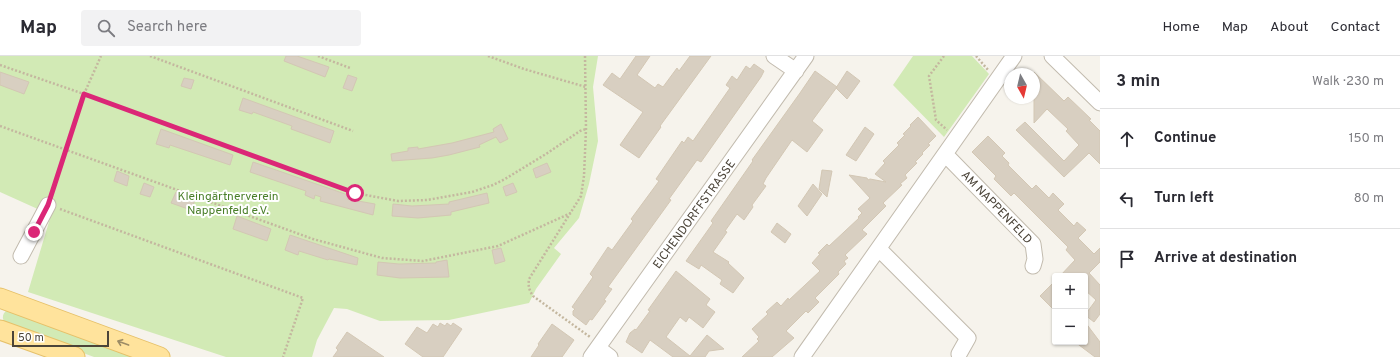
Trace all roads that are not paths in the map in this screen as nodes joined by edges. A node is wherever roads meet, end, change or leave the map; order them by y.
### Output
1 (774, 56) edge
2 (806, 56) edge
3 (1014, 56) edge
4 (1052, 56) edge
5 (796, 71) junction
6 (1100, 103) edge
7 (945, 154) junction
8 (48, 205) road end
9 (879, 249) junction
10 (21, 256) dead end
11 (1033, 266) dead end
12 (2, 303) edge
13 (0, 330) edge
14 (600, 352) edge
15 (810, 354) edge
16 (959, 354) dead end
17 (75, 357) edge
18 (160, 357) edge

1 - 5 street
2 - 5 street, EICHENDORFFSTRASSE
3 - 7 street
4 - 6 street
5 - 14 street, EICHENDORFFSTRASSE
7 - 9 street
7 - 11 street, AM NAPPENFELD
8 - 10 street
9 - 15 street
9 - 16 street
18 -> 12 main road
13 - 17 main road

